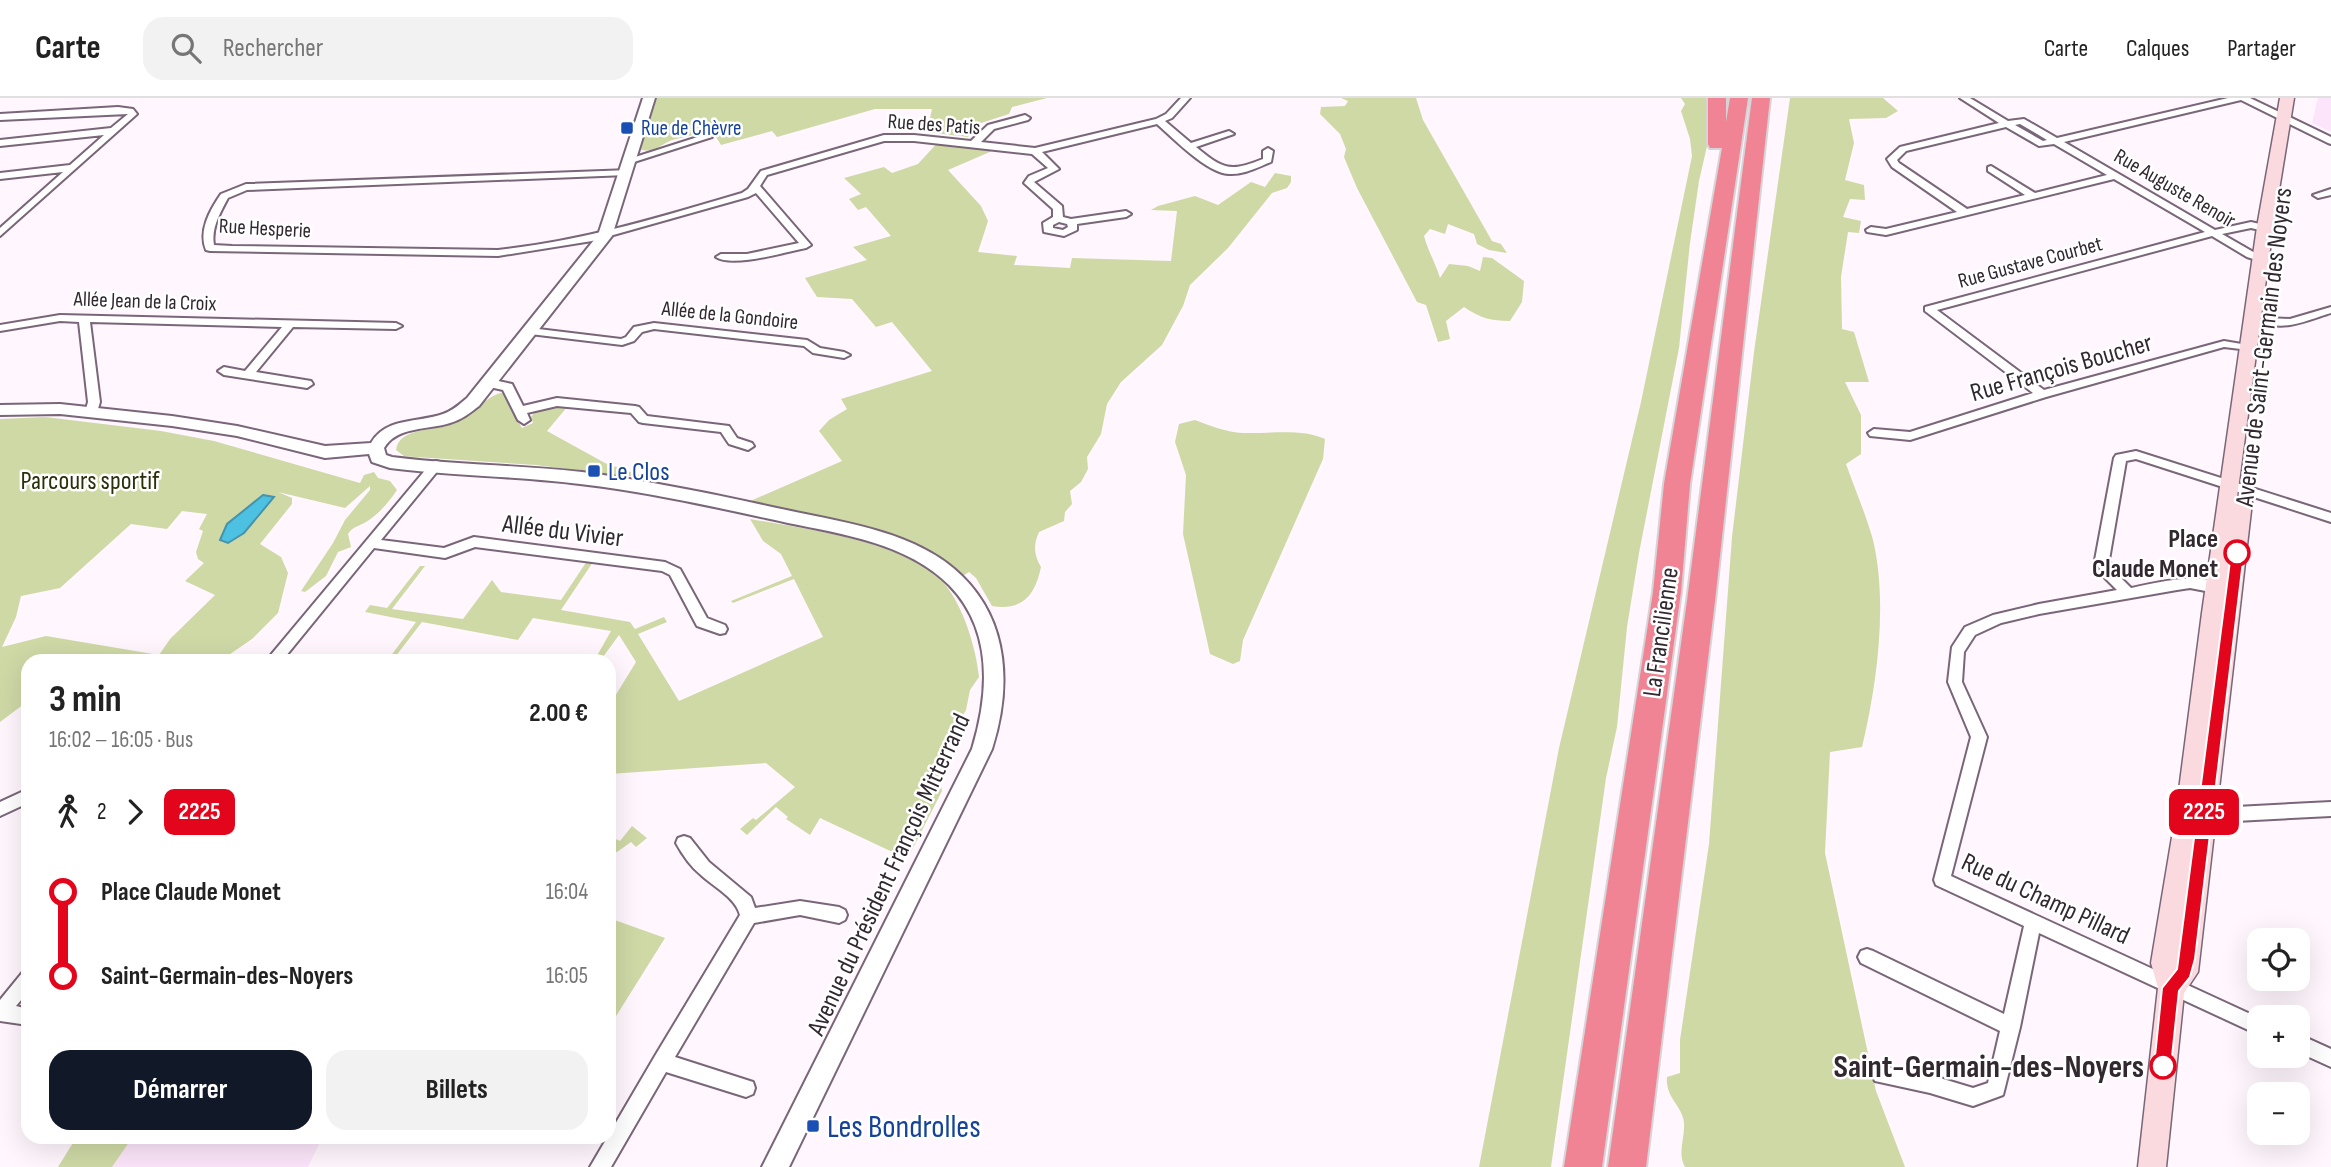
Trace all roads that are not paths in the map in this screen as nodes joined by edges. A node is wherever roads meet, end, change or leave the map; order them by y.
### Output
1 (649, 98) edge
2 (1186, 98) edge
3 (1717, 98) edge
4 (1739, 98) edge
5 (1760, 98) edge
6 (1774, 98) edge
7 (1964, 98) edge
8 (2241, 98) edge
9 (2287, 98) edge
10 (0, 117) edge
11 (1025, 118) dead end
12 (2285, 120) junction
13 (1159, 121) junction
14 (2007, 124) junction
15 (115, 131) junction
16 (1229, 134) dead end
17 (707, 138) dead end
18 (2057, 141) junction
19 (2331, 141) edge
20 (0, 144) edge
21 (973, 145) junction
22 (1191, 146) junction
23 (1268, 151) dead end
24 (1035, 152) junction
25 (1753, 156) junction
26 (629, 166) junction
27 (71, 168) junction
28 (1992, 169) dead end
29 (0, 176) edge
30 (2115, 176) junction
31 (755, 187) junction
32 (2331, 192) edge
33 (2033, 195) junction
34 (2318, 195) dead end
35 (1724, 201) junction
36 (1964, 212) junction
37 (1126, 214) dead end
38 (2272, 229) junction
39 (1871, 230) dead end
40 (1, 231) edge
41 (2213, 233) junction
42 (605, 236) junction
43 (721, 257) dead end
44 (2268, 261) junction
45 (2331, 310) edge
46 (84, 319) junction
47 (2268, 321) junction
48 (290, 324) junction
49 (396, 326) dead end
50 (0, 328) edge
51 (530, 331) junction
52 (2255, 348) junction
53 (844, 355) dead end
54 (224, 371) dead end
55 (248, 374) junction
56 (489, 383) junction
57 (307, 384) dead end
58 (2042, 394) junction
59 (0, 410) edge
60 (90, 411) junction
61 (1874, 433) dead end
62 (748, 446) dead end
63 (376, 448) junction
64 (436, 466) junction
65 (2237, 486) junction
66 (2331, 518) edge
67 (370, 542) junction
68 (2216, 588) junction
69 (2128, 594) junction
70 (720, 629) dead end
71 (279, 654) edge
72 (21, 799) edge
73 (2197, 804) junction
74 (0, 809) edge
75 (2331, 809) edge
76 (684, 843) dead end
77 (839, 915) dead end
78 (749, 916) junction
79 (2033, 923) junction
80 (1867, 957) dead end
81 (21, 988) edge
82 (2171, 988) junction
83 (1, 1013) edge
84 (21, 1016) edge
85 (2247, 1022) edge
86 (2011, 1027) junction
87 (2310, 1048) edge
88 (2331, 1058) edge
89 (661, 1062) junction
90 (1881, 1075) dead end
91 (746, 1088) dead end
92 (616, 1139) edge
93 (613, 1144) edge
94 (600, 1167) edge
95 (775, 1167) edge
96 (1583, 1167) edge
97 (1627, 1167) edge
98 (2152, 1167) edge

1 - 26 street
2 - 13 street, Rue des Patis
3 - 35 highway
4 - 35 highway, La Francilienne
5 - 25 highway, La Francilienne
6 - 25 highway
7 - 14 street
8 - 12 street
8 - 18 street
9 - 12 main road, Avenue de Saint-Germain des Noyers
10 - 15 street
11 - 21 street
12 - 19 street
12 - 38 main road, Avenue de Saint-Germain des Noyers
13 - 22 street
13 - 24 street, Rue des Patis
14 - 18 street, Rue Auguste Renoir
14 - 36 street
15 - 20 street
15 - 27 street
16 - 22 street
17 - 26 street
18 - 30 street, Rue Auguste Renoir
21 - 24 street, Rue des Patis
21 - 31 street, Rue des Patis
22 - 23 street
24 - 37 street
25 - 97 highway, La Francilienne
26 - 42 street
26 - 42 street, Rue Hesperie
27 - 29 street
27 - 40 street
28 - 33 street
30 - 33 street
30 - 41 street, Rue Auguste Renoir
31 - 42 street, Rue des Patis
31 - 43 street
32 - 34 street
33 - 36 street
35 - 96 highway, La Francilienne
36 - 39 street
38 - 41 street, Rue Gustave Courbet
38 - 44 main road, Avenue de Saint-Germain des Noyers
41 - 44 street, Rue Auguste Renoir
41 - 58 street, Rue Gustave Courbet
42 - 51 street
44 - 47 main road, Avenue de Saint-Germain des Noyers
44 - 52 main road, Avenue de Saint-Germain des Noyers
45 - 47 street
46 - 48 street, Allée Jean de la Croix
46 - 50 street, Allée Jean de la Croix
46 - 60 street
47 - 52 main road, Avenue de Saint-Germain des Noyers
48 - 49 street, Allée Jean de la Croix
48 - 55 street
51 - 53 street, Allée de la Gondoire
51 - 56 street
52 - 58 street, Rue François Boucher
52 - 65 main road, Avenue de Saint-Germain des Noyers
54 - 55 street
55 - 57 street
56 - 62 street
56 - 63 street
58 - 61 street, Rue François Boucher
59 - 60 street
60 - 63 street
63 - 64 street, Avenue du Président François Mitterrand
64 - 67 street
64 - 95 street, Avenue du Président François Mitterrand
65 - 66 street
65 - 68 main road, Avenue de Saint-Germain des Noyers
65 - 69 street
65 - 73 main road, Avenue de Saint-Germain des Noyers
67 - 70 street, Allée du Vivier
67 - 71 street
68 - 69 street, Rue du Champ Pillard
68 - 73 main road, Avenue de Saint-Germain des Noyers
69 - 79 street, Rue du Champ Pillard
72 - 74 street
73 - 75 street
73 - 82 main road, Avenue de Saint-Germain des Noyers
76 - 78 street
77 - 78 street
78 - 89 street
79 - 82 street, Rue du Champ Pillard
79 - 86 street
80 - 86 street
81 - 83 street
82 - 85 street, Rue du Champ Pillard
82 - 98 main road, Avenue de Saint-Germain des Noyers
83 - 84 street
86 - 90 street
87 - 88 street
89 - 91 street
89 - 92 street
93 - 94 street

